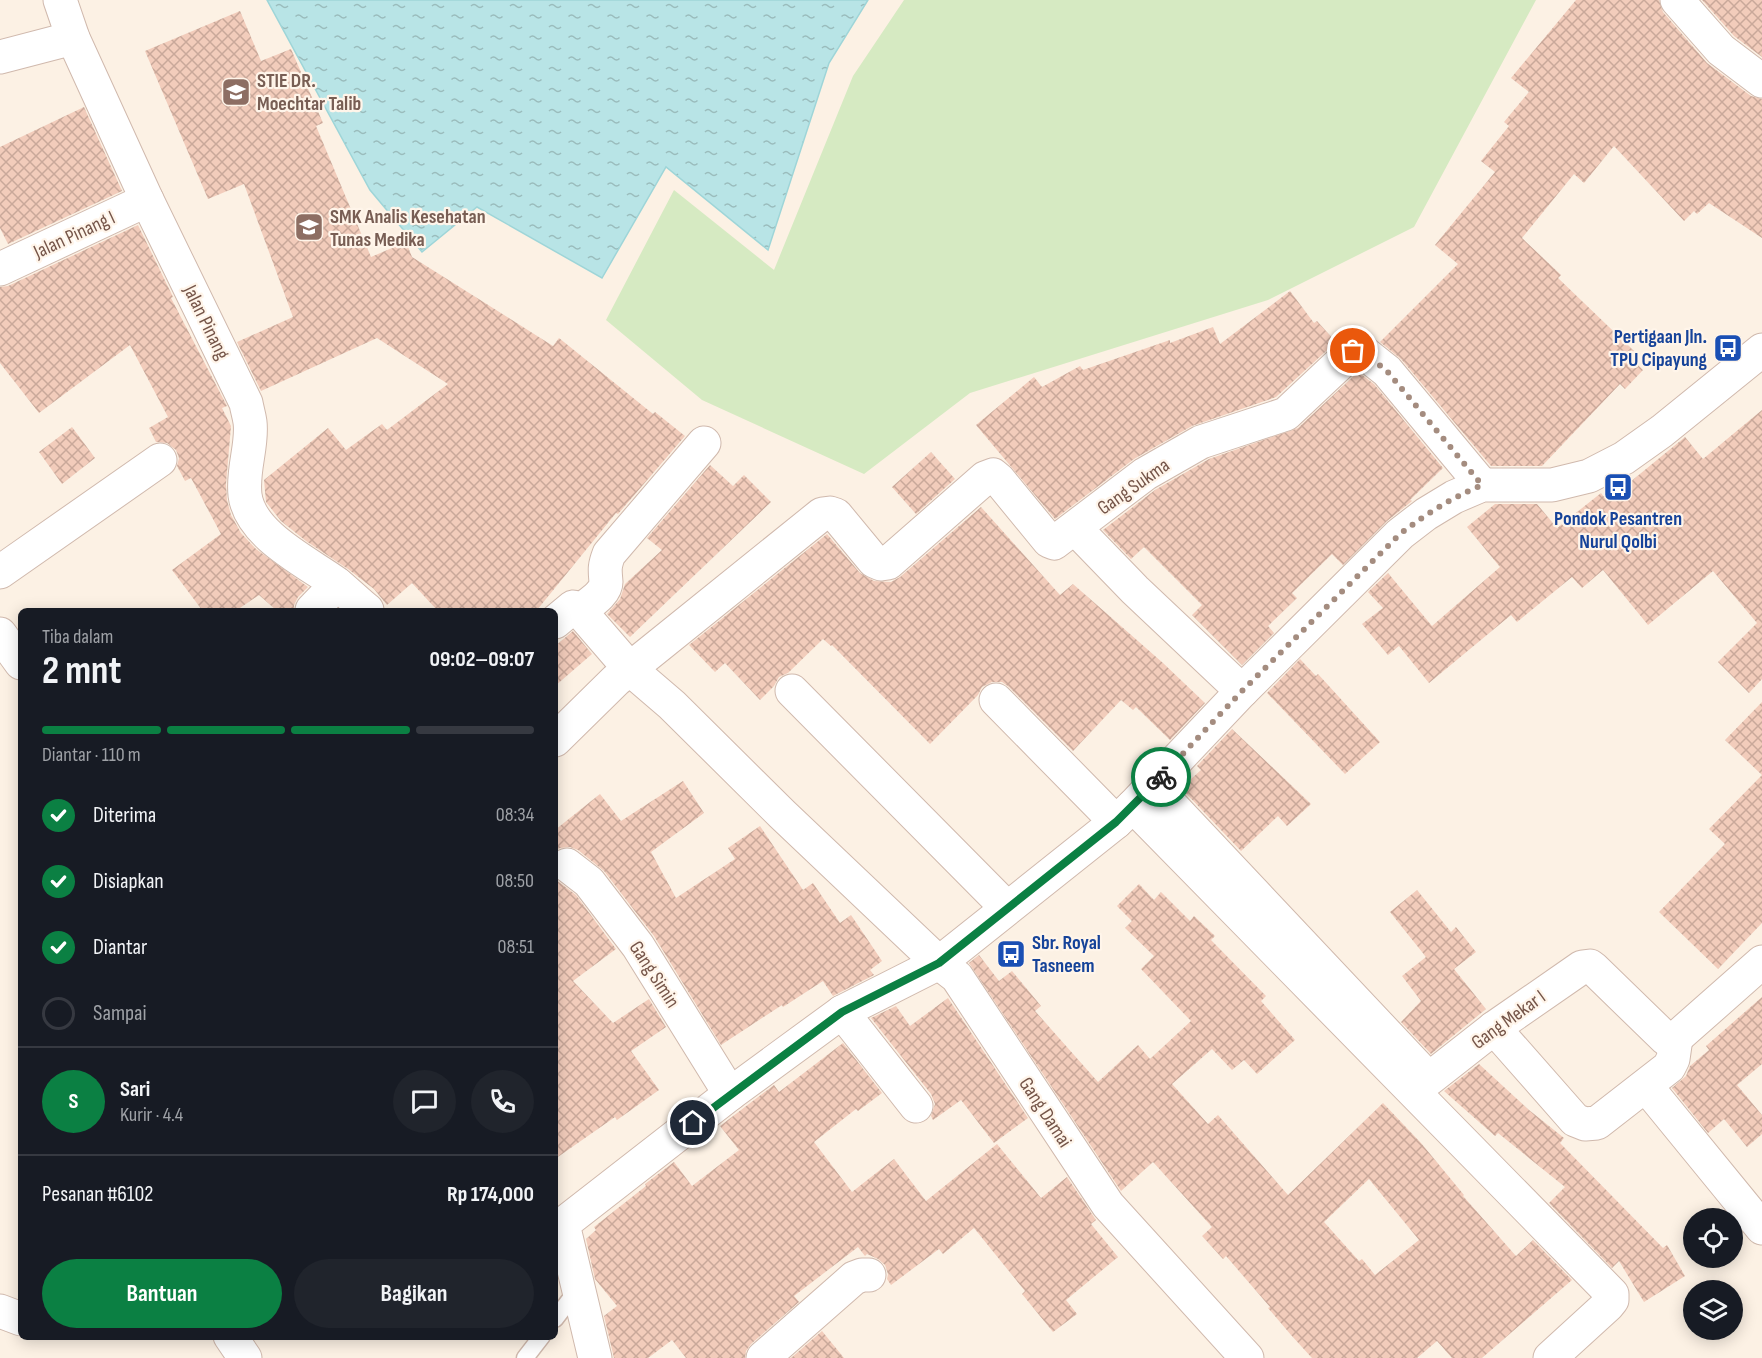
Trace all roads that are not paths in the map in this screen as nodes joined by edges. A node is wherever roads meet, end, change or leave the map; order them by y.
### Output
1 (60, 0) edge
2 (1677, 0) edge
3 (73, 38) junction
4 (0, 57) edge
5 (1762, 81) edge
6 (147, 200) junction
7 (0, 269) edge
8 (1762, 350) edge
9 (705, 443) dead end
10 (160, 460) dead end
11 (1482, 485) junction
12 (1075, 528) junction
13 (0, 572) edge
14 (337, 584) junction
15 (314, 608) edge
16 (365, 608) edge
17 (568, 616) edge
18 (0, 634) edge
19 (18, 659) edge
20 (630, 669) junction
21 (792, 691) dead end
22 (1242, 691) junction
23 (996, 700) dead end
24 (558, 737) edge
25 (1134, 805) junction
26 (567, 865) dead end
27 (1007, 908) junction
28 (1762, 962) edge
29 (939, 963) junction
30 (842, 1012) junction
31 (1494, 1028) junction
32 (1676, 1038) junction
33 (1646, 1086) junction
34 (730, 1094) junction
35 (916, 1106) dead end
36 (559, 1226) edge
37 (1762, 1228) edge
38 (869, 1275) dead end
39 (578, 1288) junction
40 (0, 1311) edge
41 (558, 1315) edge
42 (18, 1317) edge
43 (233, 1340) edge
44 (539, 1340) edge
45 (245, 1358) edge
46 (525, 1358) edge
47 (595, 1358) edge
48 (763, 1358) edge
49 (1247, 1358) edge
50 (1550, 1358) edge

1 - 3 street, Jalan Pinang
2 - 5 street
3 - 4 street
3 - 6 street, Jalan Pinang
6 - 7 street, Jalan Pinang I
6 - 14 street, Jalan Pinang
8 - 11 street
9 - 17 street
10 - 13 street
11 - 12 street, Gang Sukma
11 - 22 street
12 - 20 street
12 - 22 street, Gang Sukma
14 - 15 street
14 - 16 street, Jalan Pinang
17 - 20 street, Gang Damai
18 - 19 street
20 - 24 street
20 - 29 street, Gang Damai
21 - 27 street
22 - 25 street
23 - 25 street
25 - 27 street
25 - 31 street, Gang Mekar I
25 - 50 street
26 - 34 street, Gang Simin
27 - 29 street
28 - 32 street
29 - 30 street
29 - 49 street, Gang Damai
30 - 34 street
30 - 35 street
31 - 32 street, Gang Mekar I
31 - 33 street
32 - 33 street
33 - 37 street
34 - 36 street
36 - 39 street
38 - 48 street
39 - 41 lane
39 - 47 street
40 - 42 street
43 - 45 street
44 - 46 lane

